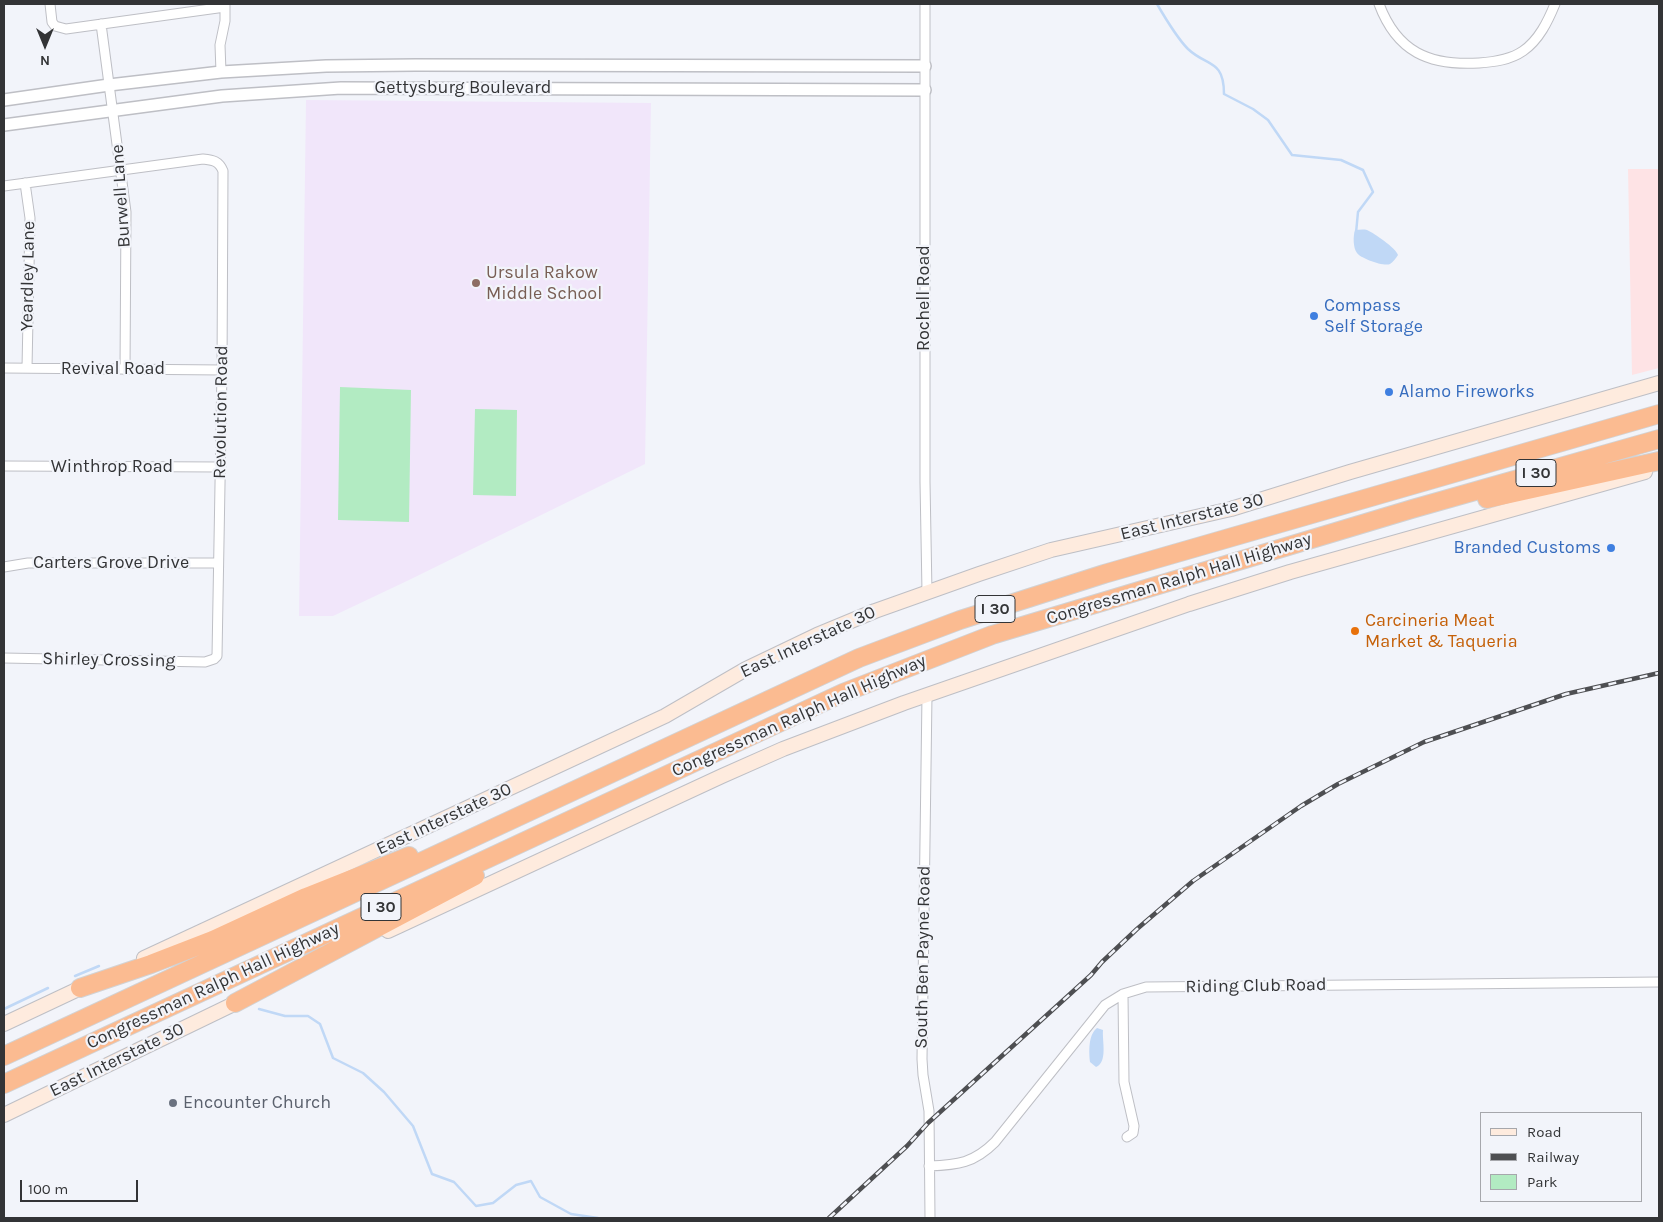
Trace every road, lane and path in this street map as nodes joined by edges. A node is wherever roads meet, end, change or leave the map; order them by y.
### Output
1 (50, 4) edge
2 (924, 4) edge
3 (1379, 4) edge
4 (1555, 4) edge
5 (225, 5) edge
6 (101, 24) junction
7 (924, 66) junction
8 (220, 72) junction
9 (109, 85) junction
10 (924, 90) junction
11 (4, 100) edge
12 (113, 109) junction
13 (4, 124) edge
14 (122, 170) junction
15 (25, 183) junction
16 (4, 186) edge
17 (4, 368) edge
18 (27, 368) junction
19 (124, 370) junction
20 (222, 370) junction
21 (1659, 383) edge
22 (1659, 404) edge
23 (1659, 414) edge
24 (1659, 438) edge
25 (1511, 458) junction
26 (1659, 461) edge
27 (4, 466) edge
28 (221, 467) junction
29 (1659, 468) edge
30 (1412, 508) junction
31 (218, 563) junction
32 (4, 567) edge
33 (927, 592) junction
34 (4, 658) edge
35 (214, 659) joint
36 (927, 695) junction
37 (759, 732) junction
38 (502, 823) junction
39 (1659, 982) edge
40 (80, 988) junction
41 (1123, 994) junction
42 (235, 1003) junction
43 (4, 1024) edge
44 (4, 1056) edge
45 (4, 1084) edge
46 (4, 1115) edge
47 (1127, 1137) dead end
48 (929, 1166) junction
49 (930, 1218) edge

1 - 6 street
2 - 7 street, Rochell Road
3 - 4 street
5 - 6 street
5 - 8 street
6 - 9 street, Burwell Lane
7 - 8 street, Gettysburg Boulevard
7 - 10 street, Rochell Road
8 - 9 street, Gettysburg Boulevard
9 - 11 street, Gettysburg Boulevard
9 - 12 street, Burwell Lane
10 - 12 street, Gettysburg Boulevard
10 - 33 street, Rochell Road
12 - 13 street, Gettysburg Boulevard
12 - 14 street, Burwell Lane
14 - 15 street
14 - 19 street, Burwell Lane
14 - 20 street, Revolution Road
15 - 16 street
15 - 18 street, Yeardley Lane
17 - 18 street, Revival Road
18 - 19 street, Revival Road
19 - 20 street, Revival Road
20 - 28 street, Revolution Road
21 - 33 main road, East Interstate 30
22 - 25 highway
23 - 25 highway, Congressman Ralph Hall Highway / I 30
24 - 30 highway, Congressman Ralph Hall Highway / I 30
25 - 38 highway, Congressman Ralph Hall Highway / I 30
26 - 30 highway
27 - 28 street, Winthrop Road
28 - 31 street, Revolution Road
29 - 36 main road, East Interstate 30
30 - 37 highway, Congressman Ralph Hall Highway / I 30
31 - 32 street, Carters Grove Drive
31 - 35 street, Revolution Road
33 - 40 main road, East Interstate 30
34 - 35 street, Shirley Crossing
36 - 42 main road, East Interstate 30
36 - 48 street, South Ben Payne Road
37 - 42 highway
37 - 45 highway, Congressman Ralph Hall Highway / I 30
38 - 40 highway
38 - 44 highway, Congressman Ralph Hall Highway / I 30
39 - 41 street, Riding Club Road
40 - 43 main road, East Interstate 30
41 - 47 street
41 - 48 street, Riding Club Road
42 - 46 main road, East Interstate 30
48 - 49 street, South Ben Payne Road

